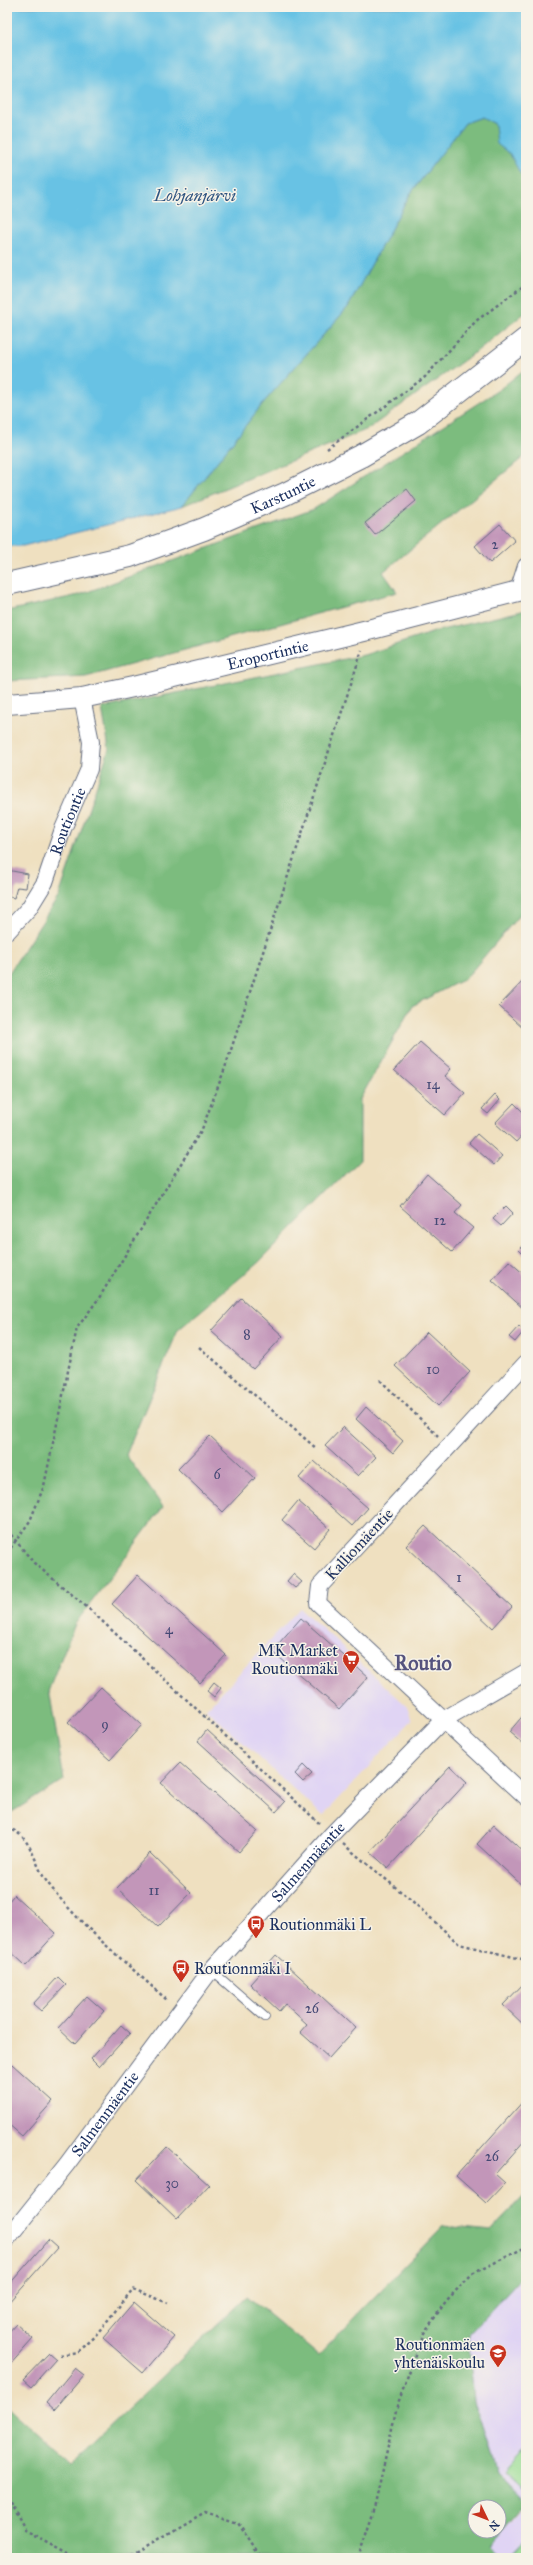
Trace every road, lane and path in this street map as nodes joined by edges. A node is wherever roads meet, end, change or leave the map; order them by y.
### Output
1 (526, 284) edge
2 (526, 339) edge
3 (324, 451) dead end
4 (526, 566) edge
5 (7, 584) edge
6 (522, 590) edge
7 (368, 630) junction
8 (82, 698) junction
9 (7, 704) edge
10 (7, 932) edge
11 (199, 1347) dead end
12 (526, 1363) edge
13 (380, 1380) dead end
14 (449, 1446) junction
15 (317, 1449) dead end
16 (7, 1530) edge
17 (16, 1541) junction
18 (7, 1553) edge
19 (526, 1672) edge
20 (443, 1720) junction
21 (526, 1796) edge
22 (319, 1823) dead end
23 (7, 1828) edge
24 (340, 1841) dead end
25 (526, 1960) edge
26 (210, 1970) junction
27 (179, 2011) junction
28 (265, 2017) dead end
29 (7, 2239) edge
30 (526, 2247) edge
31 (168, 2303) dead end
32 (60, 2355) dead end
33 (7, 2497) edge
34 (77, 2558) edge
35 (127, 2558) edge
36 (261, 2558) edge
37 (357, 2558) edge

1 - 3 path
2 - 5 main road, Karstuntie
4 - 6 street
6 - 7 street, Eroportintie
7 - 8 street, Eroportintie
7 - 17 path
8 - 9 street, Eroportintie
8 - 10 street, Routiontie
11 - 15 path
12 - 14 street, Kalliomäentie
13 - 14 path
14 - 20 street, Kalliomäentie
16 - 17 path
17 - 18 path
17 - 22 path
19 - 20 street, Salmenmäentie
20 - 21 street
20 - 26 street, Salmenmäentie
23 - 27 path
24 - 25 path
26 - 27 street, Salmenmäentie
26 - 28 lane
27 - 29 street, Salmenmäentie
30 - 37 path
31 - 32 path
33 - 34 path
35 - 36 path

